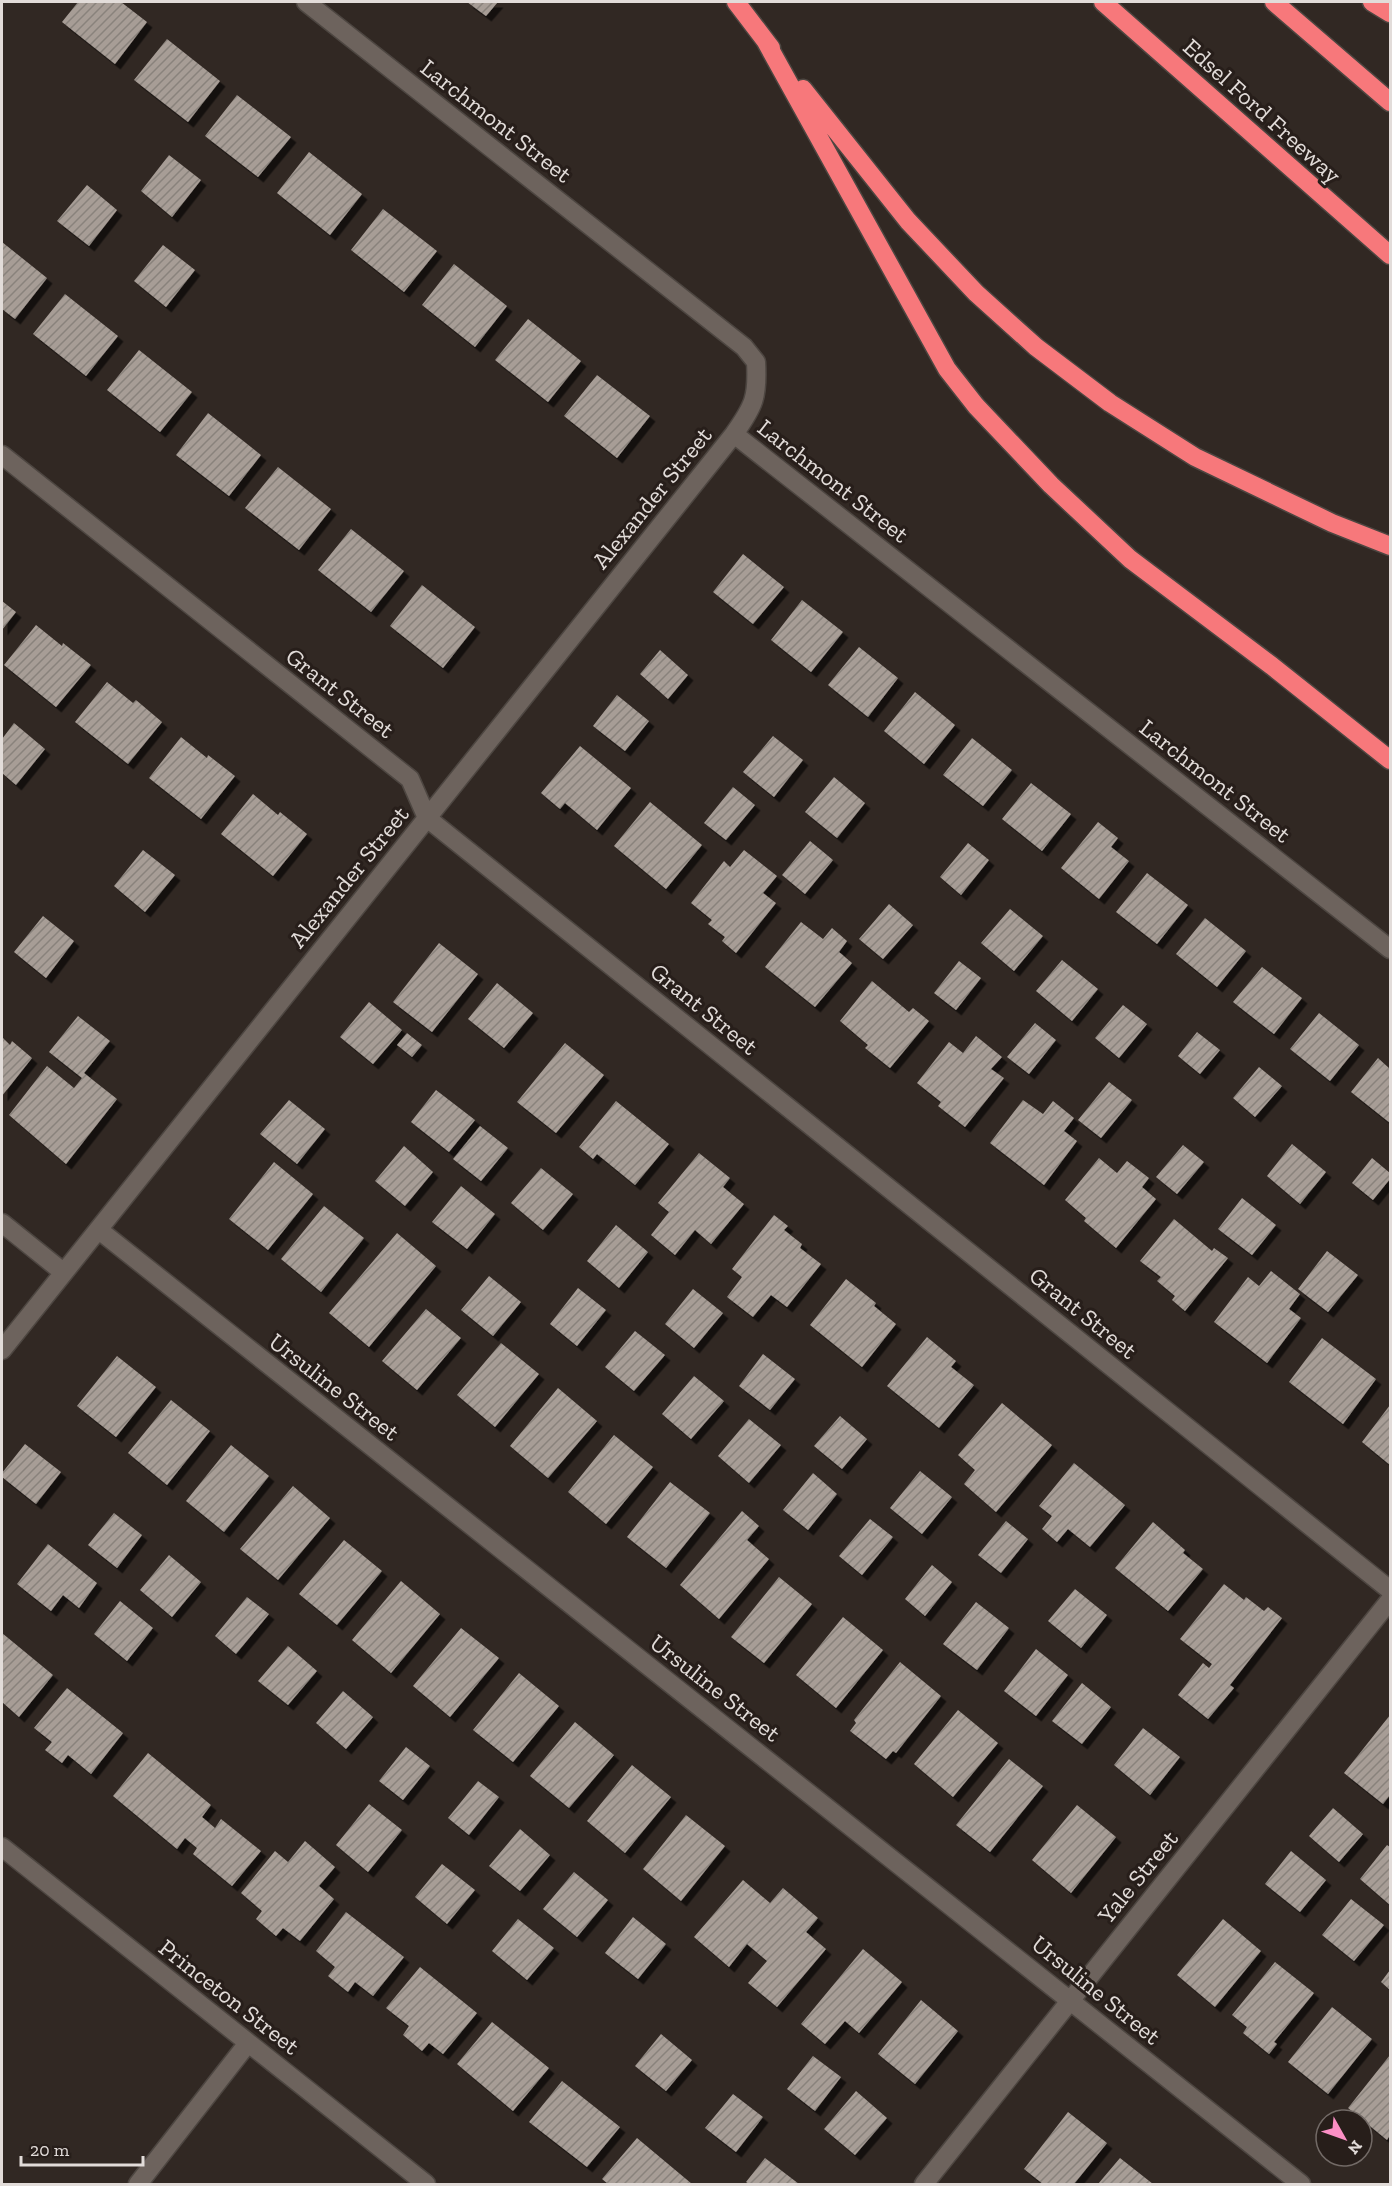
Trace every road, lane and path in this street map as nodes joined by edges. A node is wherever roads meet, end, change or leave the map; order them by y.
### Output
1 (306, 2) edge
2 (736, 2) edge
3 (1103, 2) edge
4 (1274, 2) edge
5 (1372, 2) edge
6 (1390, 13) edge
7 (765, 40) junction
8 (1390, 102) edge
9 (1390, 255) edge
10 (734, 434) junction
11 (2, 455) edge
12 (1390, 546) edge
13 (1390, 760) edge
14 (427, 818) junction
15 (1390, 949) edge
16 (2, 1223) edge
17 (99, 1230) junction
18 (63, 1272) junction
19 (2, 1350) edge
20 (1390, 1590) edge
21 (1390, 1600) edge
22 (2, 1847) edge
23 (1071, 2001) junction
24 (248, 2043) junction
25 (138, 2184) edge
26 (426, 2184) edge
27 (924, 2184) edge
28 (1300, 2184) edge

1 - 10 street, Larchmont Street
2 - 7 highway
3 - 9 highway, Edsel Ford Freeway
4 - 8 highway
5 - 6 highway
7 - 12 highway
7 - 13 highway
10 - 14 street, Alexander Street
10 - 15 street, Larchmont Street
11 - 14 street, Grant Street
14 - 17 street, Alexander Street
14 - 20 street, Grant Street
16 - 18 street
17 - 18 street, Alexander Street
17 - 23 street, Ursuline Street
18 - 19 street, Alexander Street
21 - 23 street, Yale Street
22 - 24 street, Princeton Street
23 - 27 street, Yale Street
23 - 28 street, Ursuline Street
24 - 25 street
24 - 26 street, Princeton Street

